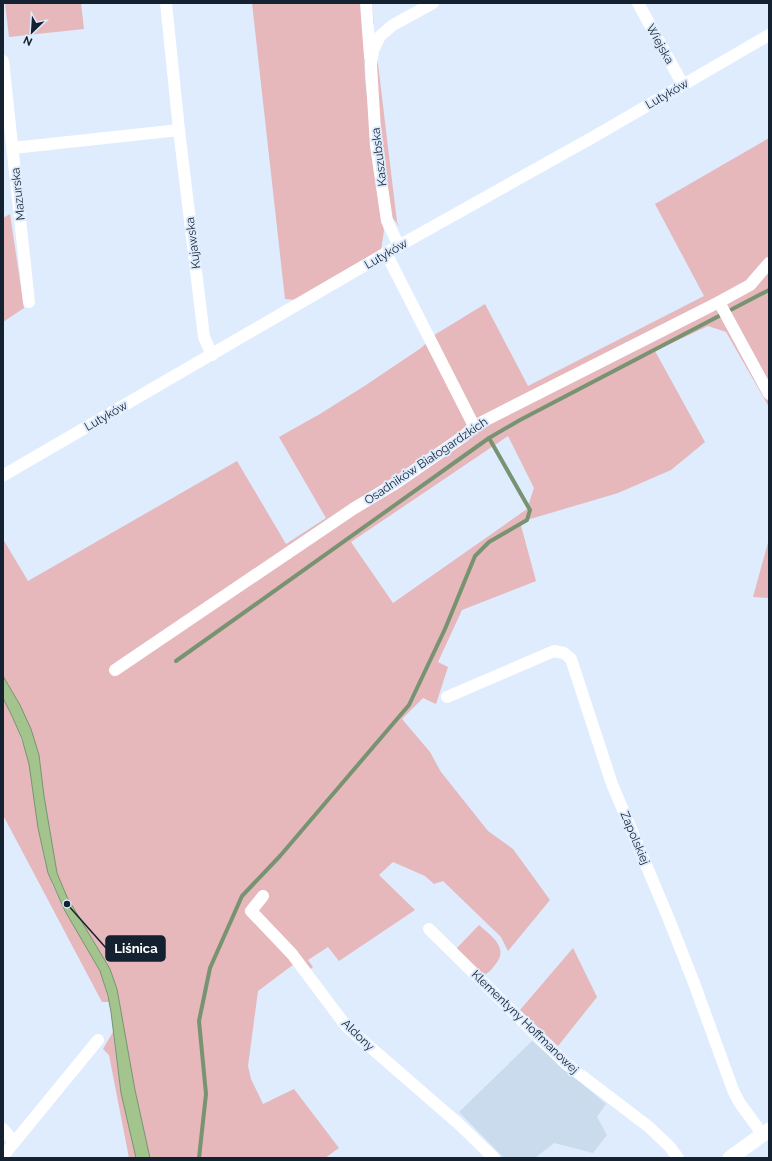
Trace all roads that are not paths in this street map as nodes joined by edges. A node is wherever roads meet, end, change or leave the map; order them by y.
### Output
1 (166, 3) edge
2 (366, 3) edge
3 (433, 3) edge
4 (638, 3) edge
5 (769, 35) edge
6 (3, 61) edge
7 (371, 65) junction
8 (683, 85) junction
9 (179, 130) junction
10 (13, 148) junction
11 (399, 246) junction
12 (386, 253) junction
13 (769, 263) edge
14 (29, 302) dead end
15 (722, 310) junction
16 (212, 355) junction
17 (769, 394) edge
18 (474, 426) junction
19 (4, 475) edge
20 (115, 670) dead end
21 (447, 697) dead end
22 (262, 896) dead end
23 (430, 929) dead end
24 (98, 1040) dead end
25 (3, 1129) edge
26 (766, 1133) edge
27 (14, 1142) junction
28 (3, 1156) edge
29 (494, 1158) edge
30 (678, 1158) edge
31 (730, 1158) edge

1 - 9 street, Kujawska
2 - 7 street, Kaszubska
3 - 7 street, Kaszubska
4 - 8 street, Wiejska
5 - 8 street, Lutyków
6 - 10 street, Mazurska
7 - 11 street, Kaszubska
8 - 11 street, Lutyków
9 - 10 street
9 - 16 street, Kujawska
10 - 14 street, Mazurska
11 - 12 street, Lutyków
12 - 16 street, Lutyków
12 - 18 street
13 - 15 street, Osadników Białogardzkich
15 - 17 street
15 - 18 street, Osadników Białogardzkich
16 - 19 street, Lutyków
18 - 20 street, Osadników Białogardzkich
21 - 26 street, Zapolskiej
22 - 29 street, Aldony
23 - 30 street, Klementyny Hoffmanowej
24 - 27 street
25 - 27 street
26 - 31 street
27 - 28 street

